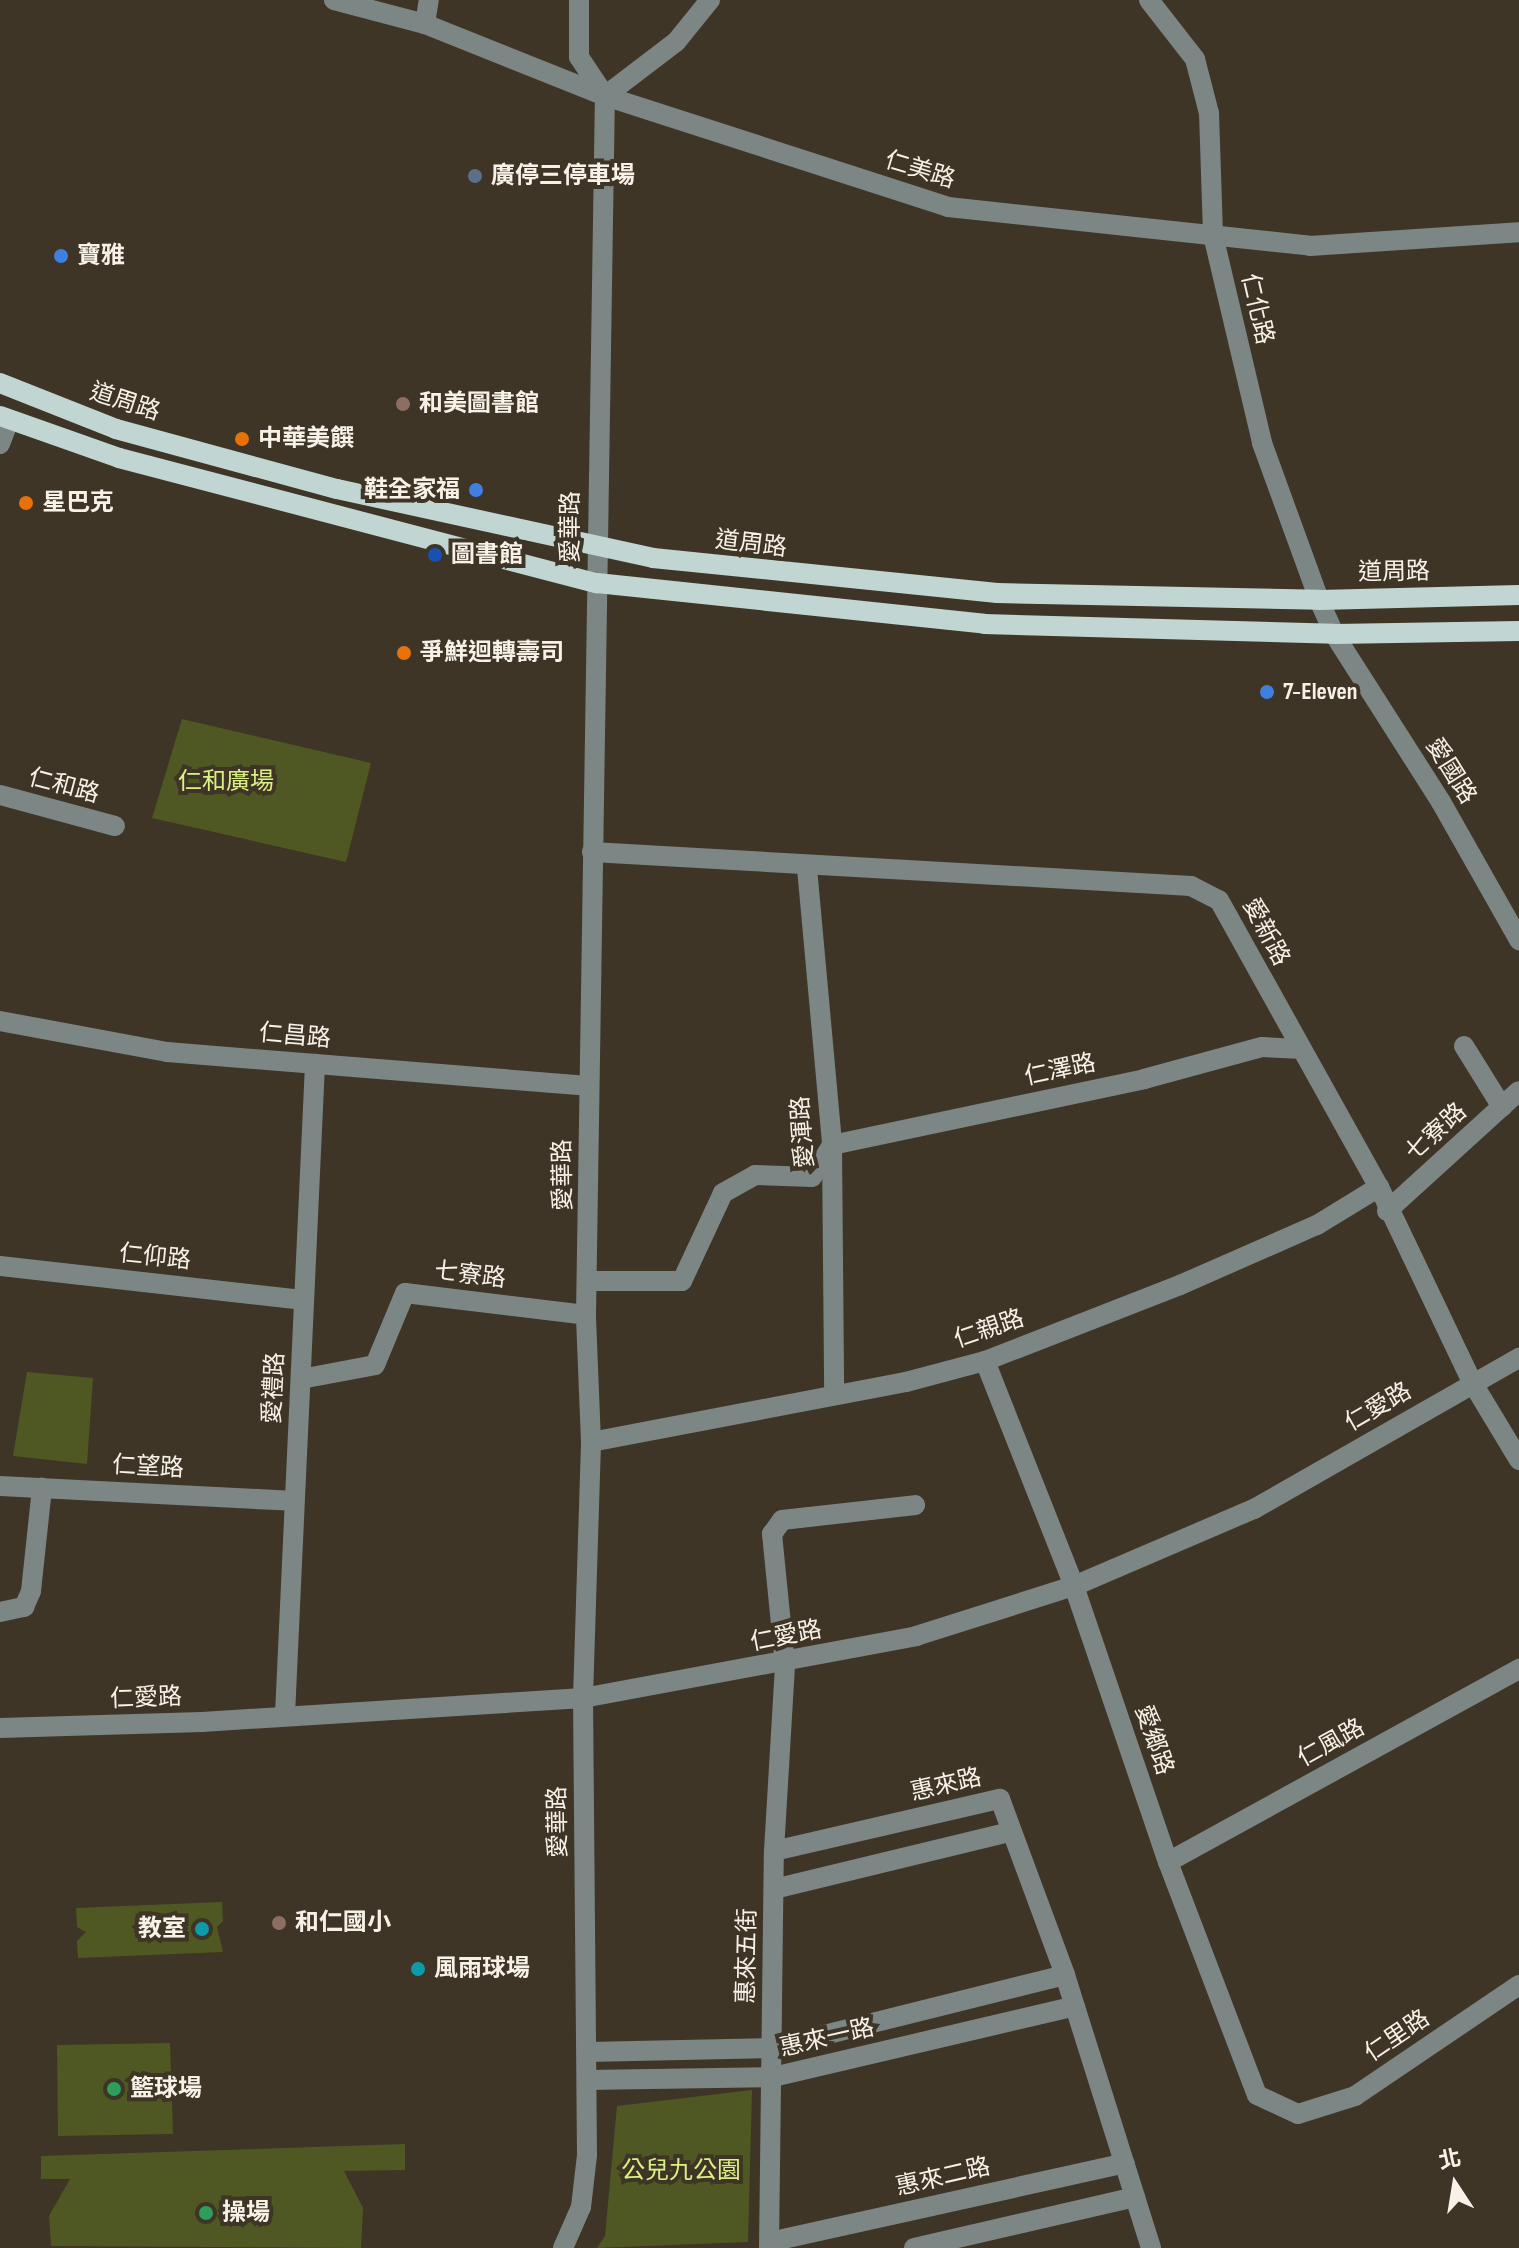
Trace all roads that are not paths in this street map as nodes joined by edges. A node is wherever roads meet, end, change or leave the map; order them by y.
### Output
1 (334, 0) edge
2 (429, 0) edge
3 (579, 0) edge
4 (710, 0) edge
5 (1149, 0) edge
6 (425, 24) junction
7 (605, 96) junction
8 (1519, 232) edge
9 (1213, 235) junction
10 (0, 383) edge
11 (5, 418) edge
12 (0, 444) edge
13 (597, 547) junction
14 (597, 583) junction
15 (1519, 595) edge
16 (1319, 600) junction
17 (1519, 631) edge
18 (1334, 634) junction
19 (0, 795) edge
20 (115, 826) dead end
21 (592, 852) junction
22 (807, 868) junction
23 (1519, 940) edge
24 (0, 1021) edge
25 (1464, 1046) dead end
26 (1298, 1049) junction
27 (315, 1064) junction
28 (588, 1086) junction
29 (1519, 1091) edge
30 (1502, 1107) junction
31 (832, 1145) junction
32 (1379, 1187) junction
33 (1387, 1211) junction
34 (0, 1266) edge
35 (590, 1281) junction
36 (304, 1300) junction
37 (586, 1315) junction
38 (1519, 1358) edge
39 (985, 1361) junction
40 (301, 1379) junction
41 (1472, 1382) junction
42 (834, 1394) junction
43 (591, 1442) junction
44 (1519, 1460) edge
45 (0, 1486) edge
46 (42, 1488) junction
47 (294, 1501) junction
48 (915, 1505) dead end
49 (1074, 1586) junction
50 (0, 1612) edge
51 (785, 1664) junction
52 (1519, 1669) edge
53 (583, 1698) junction
54 (285, 1715) junction
55 (0, 1728) edge
56 (1010, 1832) junction
57 (774, 1851) junction
58 (1168, 1862) junction
59 (774, 1889) junction
60 (1065, 1975) junction
61 (1519, 1985) edge
62 (1075, 2006) junction
63 (772, 2048) junction
64 (587, 2052) junction
65 (773, 2077) junction
66 (587, 2080) junction
67 (1298, 2114) joint
68 (1125, 2163) junction
69 (1135, 2197) junction
70 (563, 2248) edge
71 (769, 2248) edge
72 (776, 2248) edge
73 (914, 2248) edge
74 (1151, 2248) edge

1 - 6 street, 仁美路
2 - 6 street
3 - 7 street
4 - 7 street
5 - 9 street, 仁化路
6 - 7 street, 仁美路
7 - 9 street, 仁美路
7 - 13 street, 愛華路
8 - 9 street, 仁美路
9 - 16 street, 仁化路
10 - 13 main road, 道周路
11 - 12 street
11 - 14 main road
13 - 14 street, 愛華路
13 - 16 main road, 道周路
14 - 18 main road
14 - 21 street, 愛華路
15 - 16 main road, 道周路
16 - 18 street, 仁化路
17 - 18 main road
18 - 23 street, 愛國路
19 - 20 street, 仁和路
21 - 22 street, 愛新路
21 - 28 street, 愛華路
22 - 26 street, 愛新路
22 - 31 street, 愛渾路
24 - 27 street, 仁昌路
25 - 30 street
26 - 31 street, 仁澤路
26 - 32 street, 愛新路
27 - 28 street, 仁昌路
27 - 36 street, 愛禮路
28 - 35 street, 愛華路
29 - 30 street, 七寮路
30 - 33 street, 七寮路
31 - 35 street
31 - 42 street, 愛渾路
32 - 33 street, 愛新路
32 - 39 street, 仁親路
33 - 41 street, 愛新路
34 - 36 street, 仁仰路
35 - 37 street, 愛華路
36 - 40 street, 愛禮路
37 - 40 street, 七寮路
37 - 43 street, 愛華路
38 - 41 street, 仁愛路
39 - 42 street, 仁親路
39 - 49 street, 愛鄉路
40 - 47 street, 愛禮路
41 - 44 street, 愛新路
41 - 49 street, 仁愛路
42 - 43 street, 仁親路
43 - 53 street, 愛華路
45 - 46 street, 仁望路
46 - 47 street, 仁望路
46 - 50 street
47 - 54 street, 愛禮路
48 - 51 street, 惠來五街
49 - 51 street, 仁愛路
49 - 58 street, 愛鄉路
51 - 53 street, 仁愛路
51 - 57 street, 惠來五街
52 - 58 street, 仁風路
53 - 54 street, 仁愛路
53 - 64 street, 愛華路
54 - 55 street, 仁愛路
56 - 57 street, 惠來路
56 - 59 street
56 - 60 street
57 - 59 street, 惠來五街
58 - 67 street, 愛鄉路
59 - 63 street, 惠來五街
60 - 62 street
60 - 63 street, 惠來一路
61 - 67 street, 仁里路
62 - 65 street, 惠來一路
62 - 68 street
63 - 64 street, 惠來一路
63 - 65 street, 惠來五街
64 - 66 street, 愛華路
65 - 66 street, 惠來一路
65 - 71 street, 惠來五街
66 - 70 street, 愛華路
68 - 69 street
68 - 72 street, 惠來二路
69 - 73 street
69 - 74 street

